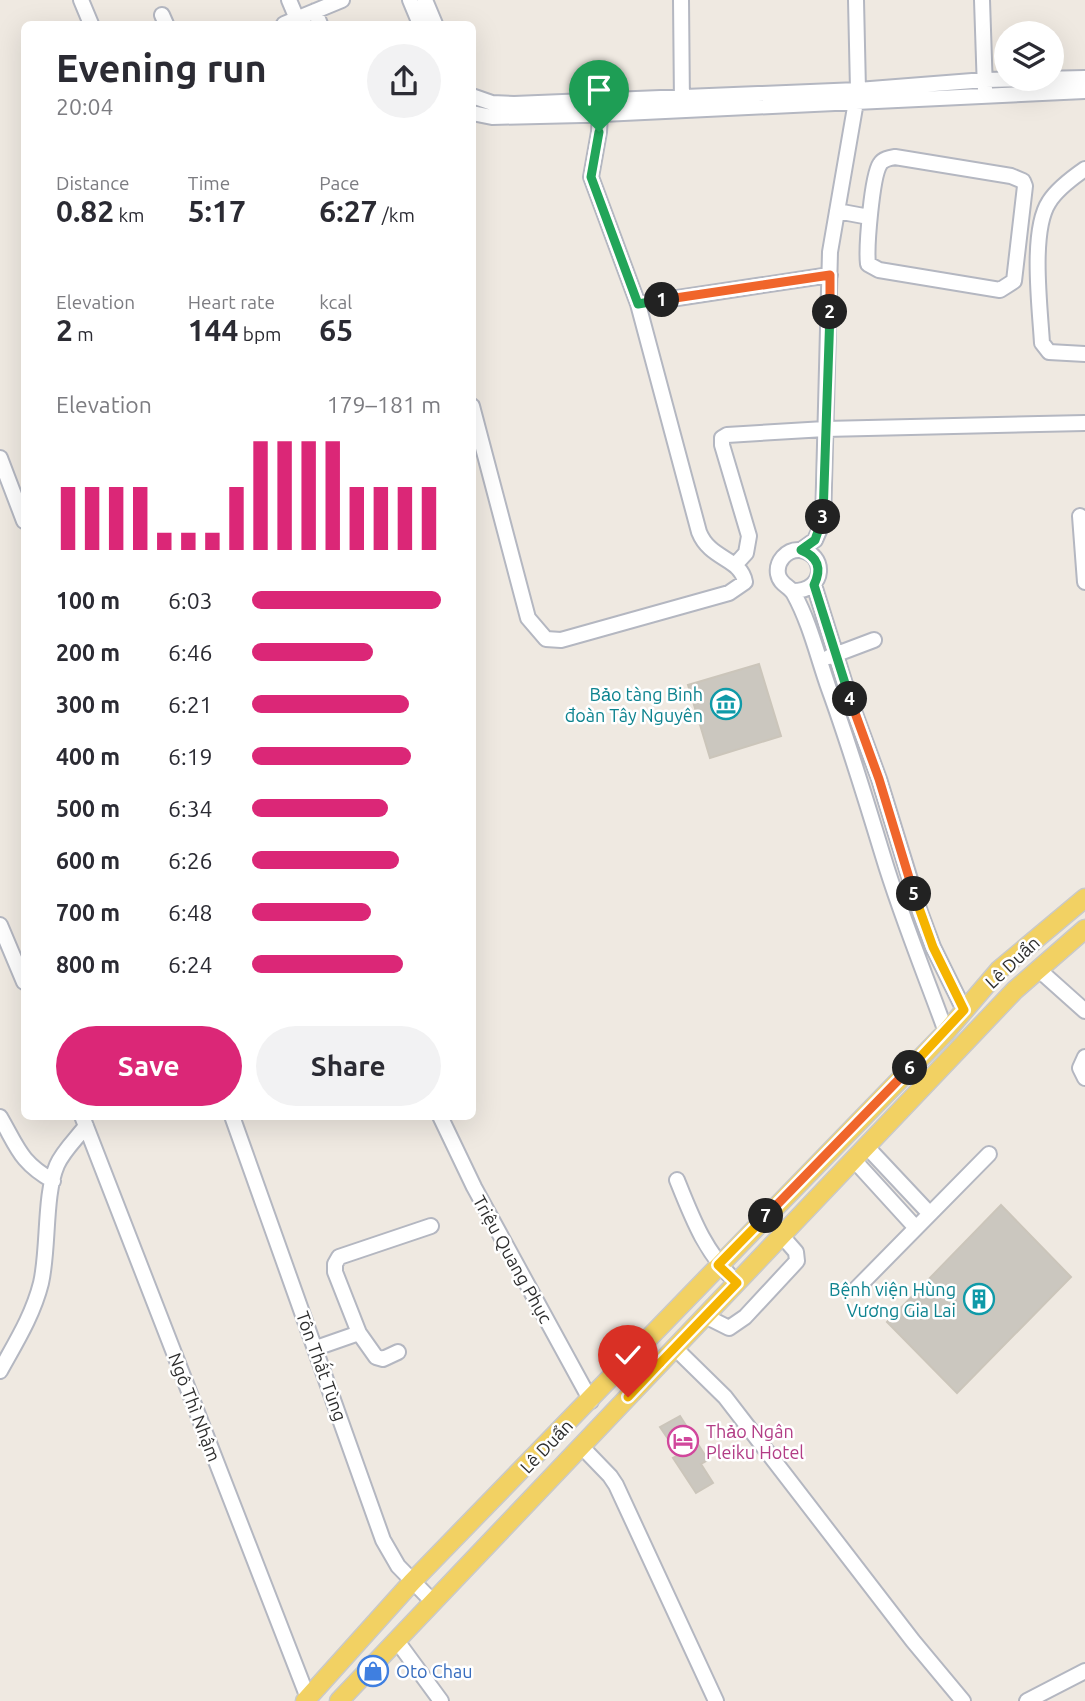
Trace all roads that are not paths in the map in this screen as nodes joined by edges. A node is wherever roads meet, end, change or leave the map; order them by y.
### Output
1 (81, 0) edge
2 (289, 0) edge
3 (342, 0) edge
4 (410, 0) edge
5 (425, 0) edge
6 (681, 0) edge
7 (856, 0) edge
8 (982, 0) edge
9 (318, 18) edge
10 (89, 21) edge
11 (290, 21) edge
12 (297, 21) edge
13 (419, 21) edge
14 (434, 21) edge
15 (1085, 78) edge
16 (985, 80) junction
17 (994, 80) edge
18 (1064, 85) edge
19 (1068, 85) junction
20 (1015, 91) edge
21 (1085, 91) edge
22 (920, 93) junction
23 (1016, 95) junction
24 (858, 96) junction
25 (476, 97) edge
26 (985, 97) junction
27 (682, 103) junction
28 (600, 106) junction
29 (529, 110) junction
30 (476, 114) edge
31 (1085, 169) edge
32 (837, 211) junction
33 (869, 217) junction
34 (830, 275) junction
35 (638, 304) junction
36 (1085, 354) edge
37 (476, 421) edge
38 (1085, 423) edge
39 (825, 429) junction
40 (0, 458) edge
41 (21, 512) edge
42 (1080, 516) dead end
43 (801, 550) junction
44 (736, 565) junction
45 (1085, 582) edge
46 (814, 585) junction
47 (793, 591) junction
48 (874, 640) dead end
49 (836, 655) junction
50 (819, 660) junction
51 (871, 755) junction
52 (855, 762) junction
53 (901, 853) junction
54 (883, 858) junction
55 (1085, 898) edge
56 (920, 912) junction
57 (905, 919) junction
58 (0, 925) edge
59 (1085, 929) edge
60 (1038, 969) junction
61 (21, 975) edge
62 (964, 1010) junction
63 (1085, 1011) edge
64 (946, 1032) junction
65 (1085, 1057) edge
66 (1085, 1077) edge
67 (0, 1117) edge
68 (233, 1120) edge
69 (441, 1120) edge
70 (84, 1121) edge
71 (867, 1147) junction
72 (989, 1154) dead end
73 (854, 1160) junction
74 (677, 1180) dead end
75 (52, 1181) junction
76 (930, 1214) junction
77 (430, 1226) dead end
78 (916, 1228) junction
79 (782, 1237) junction
80 (718, 1265) junction
81 (737, 1283) junction
82 (856, 1289) dead end
83 (705, 1316) junction
84 (359, 1333) junction
85 (316, 1348) junction
86 (675, 1348) junction
87 (398, 1352) dead end
88 (0, 1371) edge
89 (591, 1401) junction
90 (581, 1446) junction
91 (412, 1582) junction
92 (433, 1602) junction
93 (397, 1641) junction
94 (1085, 1671) edge
95 (307, 1700) edge
96 (339, 1701) edge
97 (441, 1701) edge
98 (716, 1701) edge
99 (963, 1701) edge
100 (1027, 1701) edge

1 - 10 street
2 - 11 street
3 - 9 street
4 - 13 street
5 - 14 street
6 - 27 street
7 - 24 street
8 - 16 street
9 - 12 street
15 - 19 street
16 - 17 street
16 - 22 street
16 - 26 street
18 - 19 street
19 - 21 street
19 - 23 street
20 - 23 street
22 - 24 street
22 - 26 street
23 - 26 street
24 - 27 street
24 - 32 street
25 - 29 street
27 - 28 street
28 - 29 street
28 - 35 street
29 - 30 street
31 - 36 street
32 - 33 street
32 - 34 street
33 - 33 street
34 - 35 street
34 - 39 street
35 - 44 street
37 - 44 street
38 - 39 street
39 - 43 street
39 - 44 street
40 - 41 street
42 - 45 street
43 - 46 street
43 - 47 street
46 - 47 street
46 - 49 street
47 - 50 street
48 - 49 street
49 - 50 street
49 - 51 street
50 - 52 street
51 - 52 street
51 - 53 street
52 - 54 street
53 - 54 street
53 - 56 street
54 - 57 street
55 - 62 main road, Lê Duẩn
56 - 57 street
56 - 62 street
57 - 64 street
58 - 61 street
59 - 60 main road, Lê Duẩn
60 - 63 street
60 - 71 main road, Lê Duẩn
62 - 64 main road, Lê Duẩn
64 - 80 main road, Lê Duẩn
65 - 66 street
67 - 75 street
68 - 85 street, Tôn Thất Tùng
69 - 89 street, Triệu Quang Phục
70 - 75 street
70 - 95 street, Ngô Thì Nhậm
71 - 73 main road, Lê Duẩn
71 - 76 street
72 - 76 street
73 - 78 street
73 - 79 main road, Lê Duẩn
74 - 80 street
75 - 88 street
76 - 78 street
77 - 84 street
78 - 82 street
79 - 81 main road, Lê Duẩn
79 - 83 street
80 - 81 street
80 - 89 main road, Lê Duẩn
81 - 83 main road, Lê Duẩn
83 - 86 main road, Lê Duẩn
84 - 85 street
84 - 87 street
85 - 91 street, Tôn Thất Tùng
86 - 90 main road, Lê Duẩn
86 - 99 street
89 - 91 main road, Lê Duẩn
90 - 92 main road, Lê Duẩn
90 - 98 street
91 - 92 street, Tôn Thất Tùng
91 - 95 main road, Lê Duẩn
92 - 93 main road, Lê Duẩn
93 - 96 main road, Lê Duẩn
93 - 97 street
94 - 100 street

